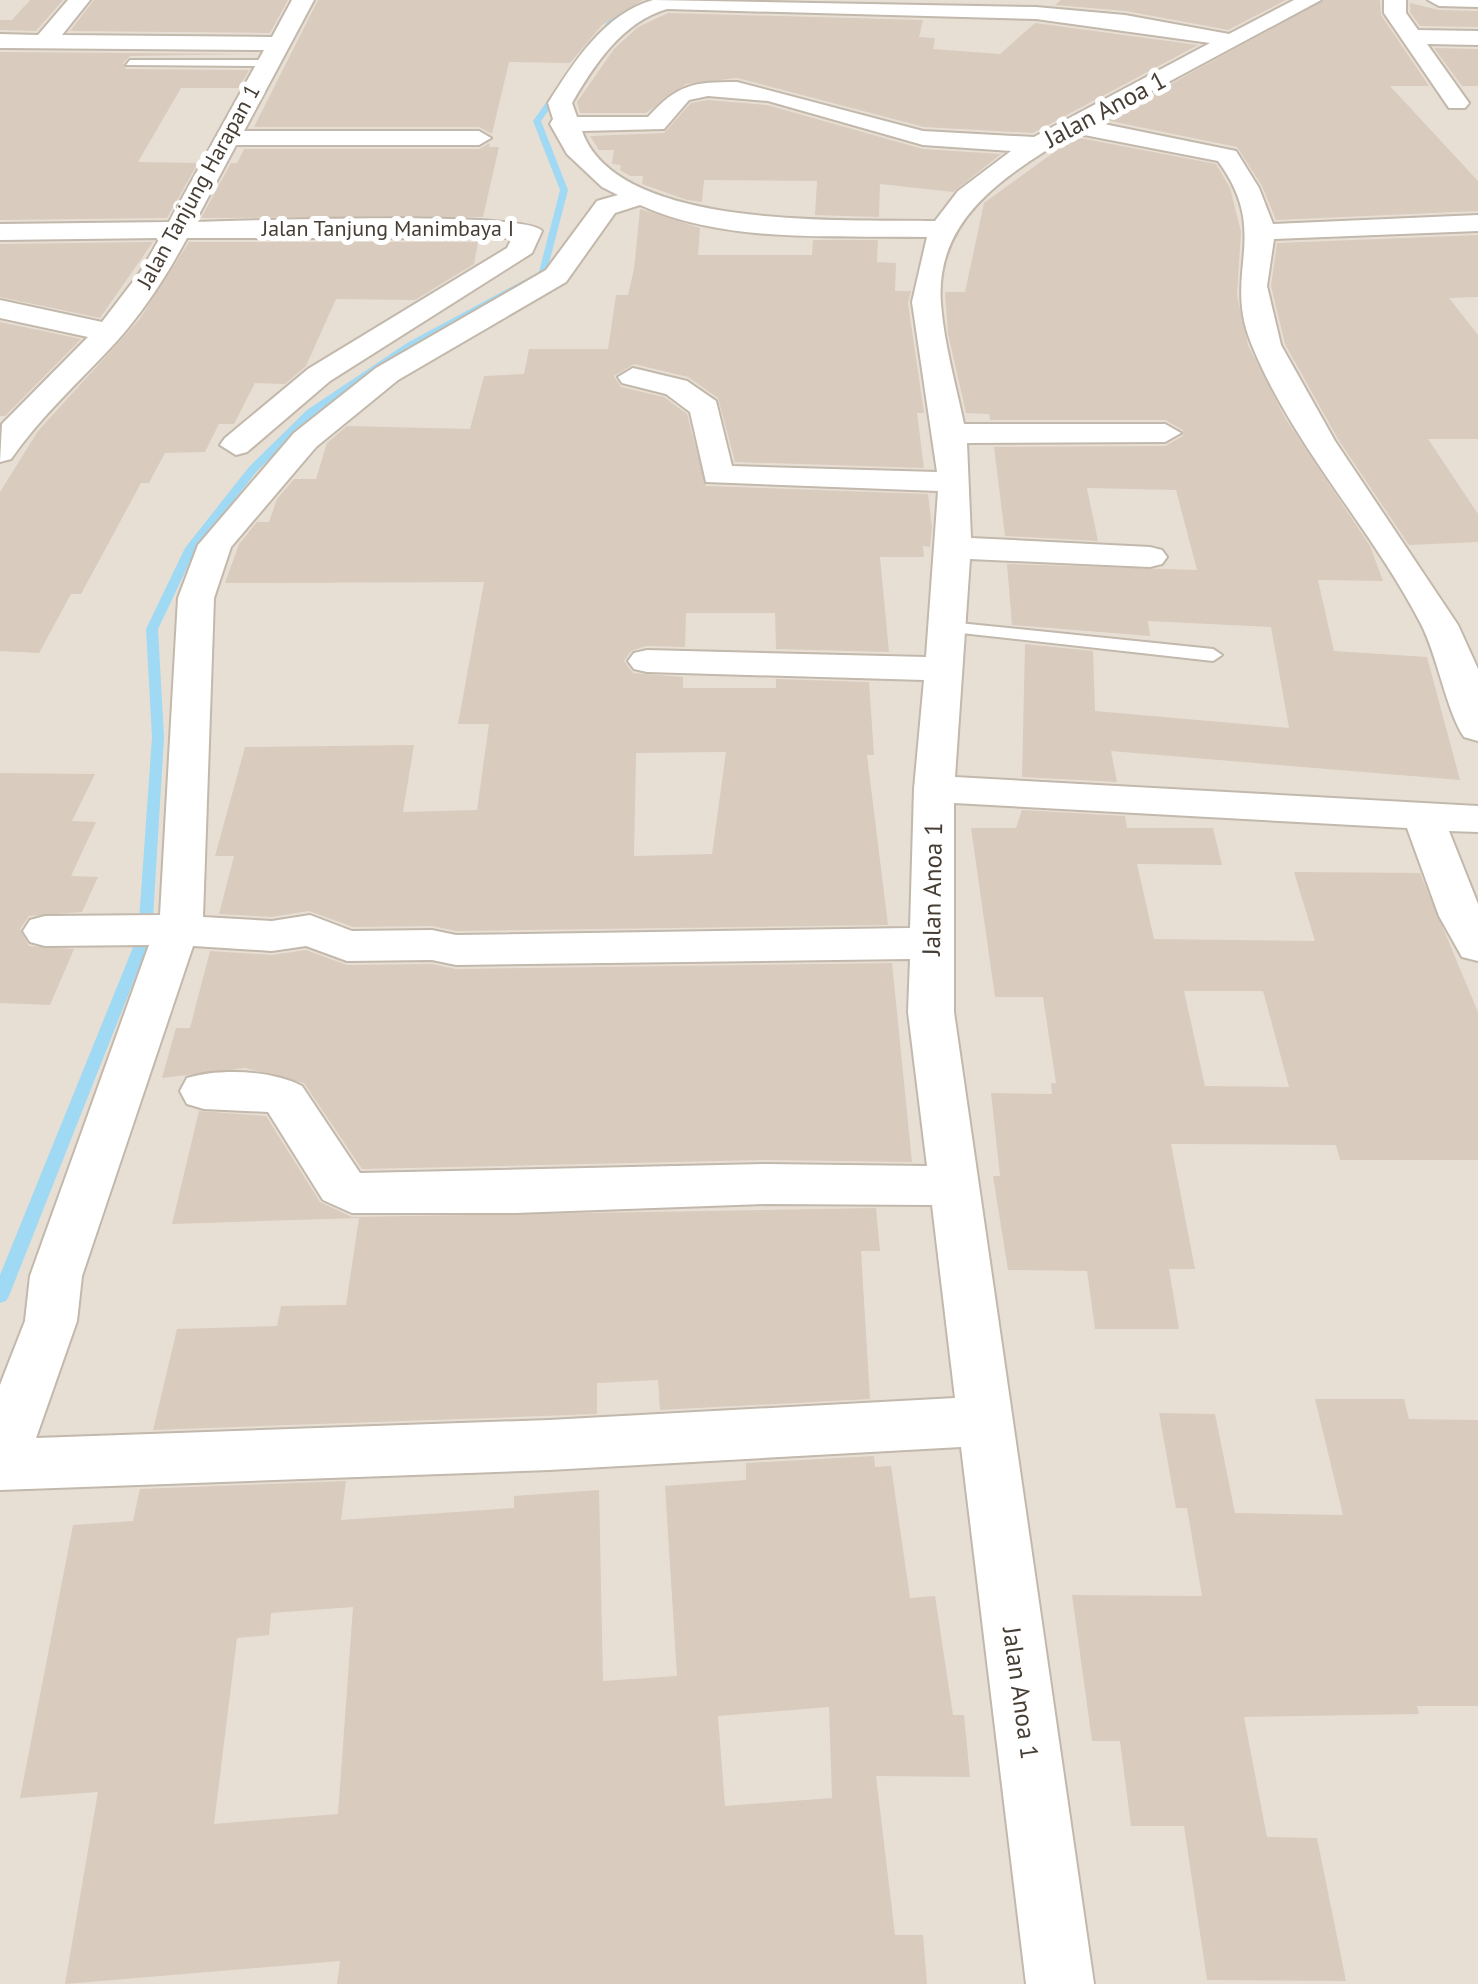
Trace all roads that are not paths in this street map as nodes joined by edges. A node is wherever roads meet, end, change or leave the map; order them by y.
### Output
1 (79, 0) edge
2 (304, 0) edge
3 (1310, 0) edge
4 (1395, 0) edge
5 (1439, 0) edge
6 (1478, 1) edge
7 (872, 4) edge
8 (1036, 6) edge
9 (1411, 37) junction
10 (1478, 38) edge
11 (45, 40) junction
12 (0, 41) edge
13 (1232, 42) junction
14 (273, 54) junction
15 (130, 63) dead end
16 (1458, 103) dead end
17 (562, 124) junction
18 (1055, 135) junction
19 (226, 138) junction
20 (479, 138) dead end
21 (641, 196) junction
22 (1478, 223) edge
23 (180, 228) junction
24 (943, 229) junction
25 (0, 232) edge
26 (1262, 232) junction
27 (0, 309) edge
28 (109, 332) junction
29 (633, 377) dead end
30 (1165, 433) dead end
31 (950, 434) junction
32 (236, 444) dead end
33 (0, 452) edge
34 (954, 482) junction
35 (954, 548) junction
36 (1150, 557) dead end
37 (946, 648) junction
38 (1214, 656) dead end
39 (648, 661) dead end
40 (1478, 728) edge
41 (934, 788) junction
42 (1423, 816) junction
43 (1478, 820) edge
44 (169, 930) junction
45 (45, 931) dead end
46 (931, 943) junction
47 (1478, 946) edge
48 (204, 1090) dead end
49 (952, 1186) junction
50 (984, 1422) junction
51 (0, 1462) edge
52 (1060, 1984) edge

1 - 11 street
2 - 14 street, Jalan Tanjung Harapan 1
3 - 13 street, Jalan Anoa 1
4 - 9 street
5 - 6 street
7 - 8 street
7 - 17 street
8 - 13 street
9 - 10 street
9 - 16 street
11 - 12 street
11 - 14 street
13 - 18 street, Jalan Anoa 1
14 - 15 lane
14 - 19 street, Jalan Tanjung Harapan 1
17 - 18 street
17 - 21 street
18 - 24 street, Jalan Anoa 1
18 - 26 street
19 - 20 street
19 - 23 street, Jalan Tanjung Harapan 1
21 - 24 street
21 - 44 street
22 - 26 street
23 - 25 street, Jalan Tanjung Manimbaya I
23 - 28 street, Jalan Tanjung Harapan 1
23 - 32 street, Jalan Tanjung Manimbaya I
24 - 31 street, Jalan Anoa 1
26 - 40 street
27 - 28 street
28 - 33 street, Jalan Tanjung Harapan 1
29 - 34 street
30 - 31 street
31 - 34 street, Jalan Anoa 1
34 - 35 street, Jalan Anoa 1
35 - 36 street
35 - 37 street, Jalan Anoa 1
37 - 38 lane
37 - 39 street
37 - 41 street, Jalan Anoa 1
41 - 42 street
41 - 46 street, Jalan Anoa 1
42 - 43 street
42 - 47 street
44 - 45 street
44 - 46 street
44 - 51 street
46 - 49 street, Jalan Anoa 1
48 - 49 street
49 - 50 street, Jalan Anoa 1
50 - 51 street
50 - 52 street, Jalan Anoa 1

